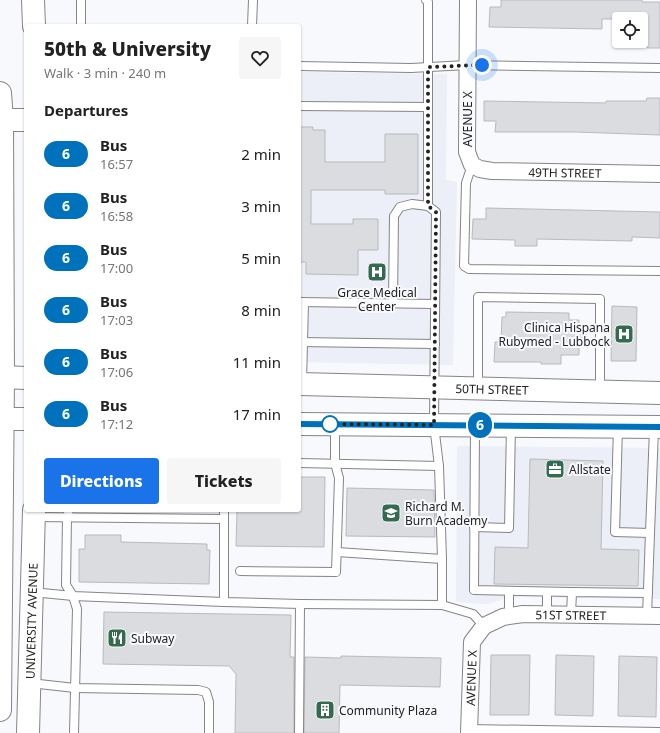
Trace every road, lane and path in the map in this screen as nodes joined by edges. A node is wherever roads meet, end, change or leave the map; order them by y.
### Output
1 (33, 0) edge
2 (81, 0) edge
3 (253, 0) edge
4 (426, 0) edge
5 (468, 0) edge
6 (34, 24) edge
7 (81, 24) edge
8 (252, 24) edge
9 (467, 65) junction
10 (301, 66) edge
11 (428, 67) junction
12 (660, 68) edge
13 (0, 93) edge
14 (301, 106) edge
15 (428, 107) junction
16 (2, 120) junction
17 (24, 120) edge
18 (472, 165) junction
19 (660, 174) edge
20 (428, 206) junction
21 (660, 271) edge
22 (301, 302) edge
23 (393, 303) junction
24 (435, 304) junction
25 (301, 342) edge
26 (435, 344) junction
27 (2, 377) edge
28 (24, 378) edge
29 (301, 384) edge
30 (434, 387) junction
31 (478, 389) junction
32 (600, 392) junction
33 (660, 393) edge
34 (1, 419) edge
35 (24, 420) edge
36 (301, 424) edge
37 (335, 424) junction
38 (434, 425) junction
39 (475, 425) junction
40 (511, 425) junction
41 (618, 427) junction
42 (657, 427) edge
43 (301, 463) edge
44 (335, 463) junction
45 (439, 466) junction
46 (224, 512) edge
47 (34, 513) edge
48 (68, 514) edge
49 (224, 519) junction
50 (474, 527) junction
51 (650, 533) junction
52 (337, 552) junction
53 (442, 559) junction
54 (240, 571) dead end
55 (509, 591) junction
56 (32, 592) junction
57 (547, 592) junction
58 (572, 592) junction
59 (648, 593) junction
60 (73, 596) junction
61 (224, 602) junction
62 (300, 604) junction
63 (442, 605) junction
64 (547, 614) junction
65 (572, 614) junction
66 (509, 616) junction
67 (654, 616) edge
68 (484, 626) junction
69 (30, 683) junction
70 (75, 688) junction
71 (0, 710) edge
72 (469, 731) edge
73 (660, 732) edge
74 (28, 733) edge
75 (74, 733) edge
76 (209, 733) edge
77 (299, 733) edge

1 - 6 main road
2 - 7 lane
3 - 8 lane
4 - 11 lane
5 - 9 street, AVENUE X
9 - 11 lane
9 - 12 lane
9 - 18 street, AVENUE X
10 - 11 lane
11 - 15 lane
13 - 16 main road
14 - 15 lane
15 - 20 lane
16 - 17 main road
16 - 27 main road
18 - 19 street, 49TH STREET
18 - 21 lane
20 - 23 lane
20 - 24 lane
22 - 23 lane
22 - 25 lane
23 - 24 lane
24 - 26 lane
25 - 26 lane
25 - 29 lane
26 - 30 lane
27 - 28 main road
27 - 34 main road
29 - 30 main road, 50TH STREET
30 - 31 main road, 50TH STREET
30 - 38 lane
31 - 32 main road, 50TH STREET
31 - 32 lane
32 - 33 main road, 50TH STREET
34 - 35 main road
34 - 71 main road
36 - 37 main road
37 - 38 main road
37 - 44 lane
38 - 39 main road
38 - 45 lane
39 - 40 main road
39 - 50 lane
40 - 41 main road
40 - 50 lane
41 - 42 main road
41 - 51 lane
42 - 51 lane
43 - 44 lane
44 - 45 lane
44 - 52 lane
45 - 53 lane
46 - 49 lane
47 - 48 lane
47 - 56 main road, UNIVERSITY AVENUE
48 - 49 lane
48 - 60 lane
49 - 61 lane
50 - 55 lane
51 - 59 lane
52 - 53 lane
52 - 54 lane
53 - 63 lane
55 - 57 lane
55 - 66 lane
56 - 60 lane
56 - 69 main road, UNIVERSITY AVENUE
57 - 58 lane
57 - 64 lane
58 - 59 lane
58 - 65 lane
59 - 67 lane
60 - 61 lane
60 - 70 lane
61 - 62 lane
62 - 63 lane
62 - 77 lane
63 - 68 lane
64 - 65 street, 51ST STREET
64 - 66 street, 51ST STREET
65 - 67 street, 51ST STREET
66 - 68 street, 51ST STREET
68 - 72 street, AVENUE X
69 - 70 lane
69 - 74 main road, UNIVERSITY AVENUE
70 - 75 lane
70 - 76 lane
72 - 73 lane

